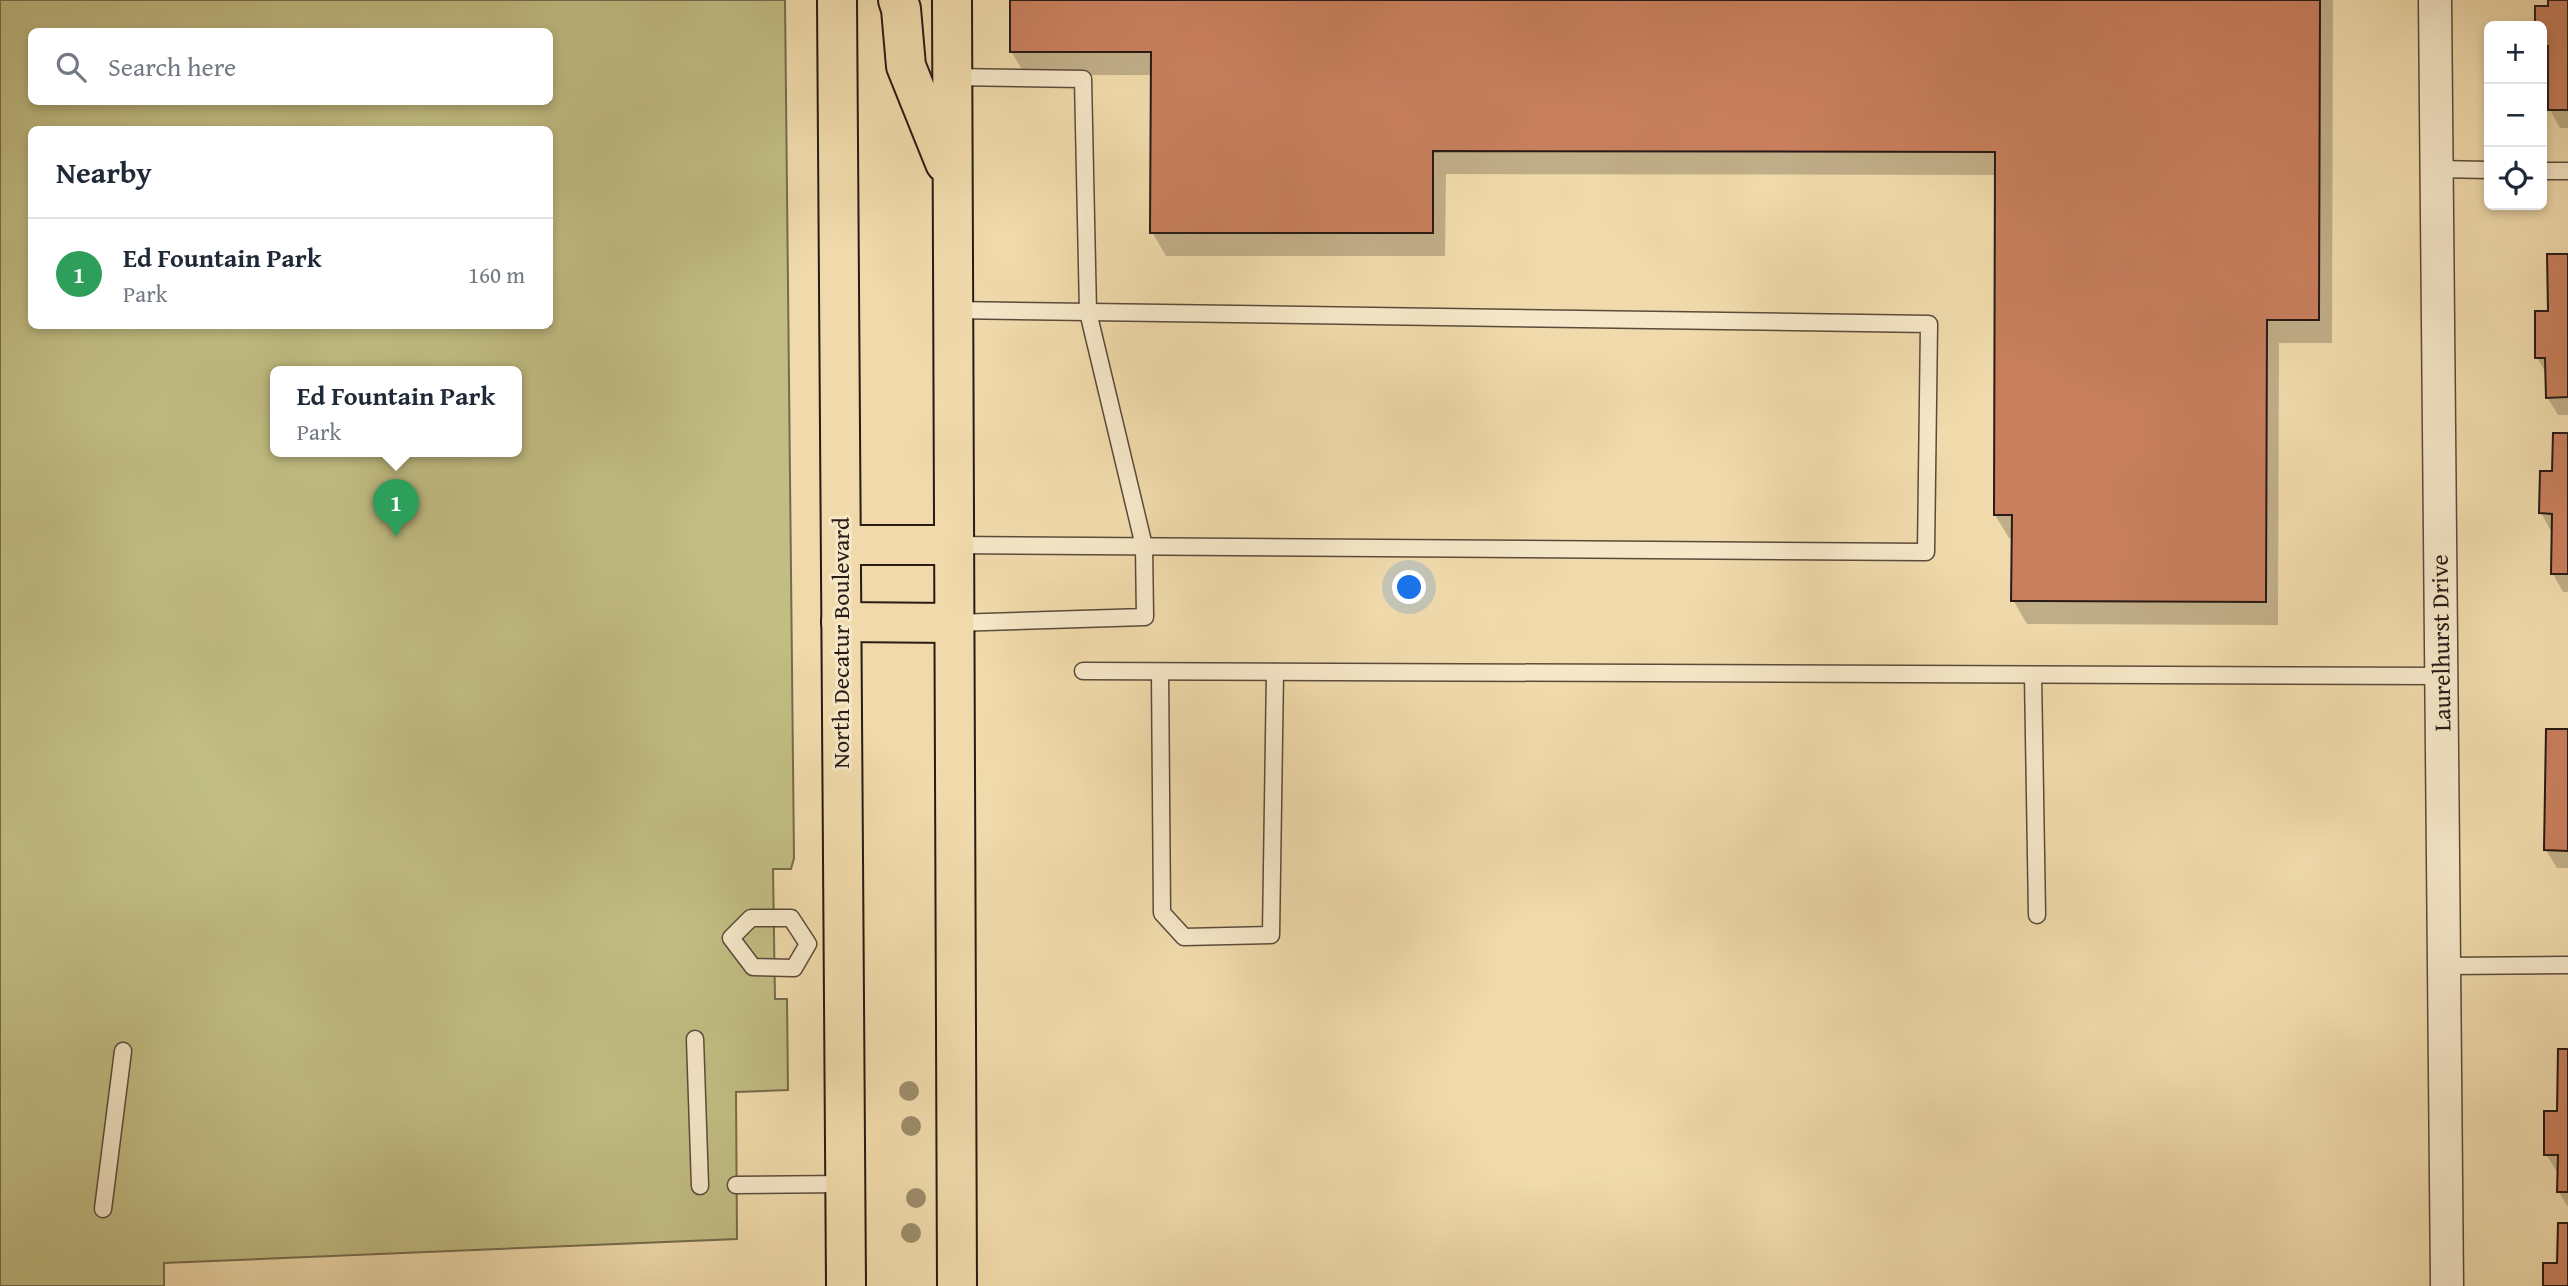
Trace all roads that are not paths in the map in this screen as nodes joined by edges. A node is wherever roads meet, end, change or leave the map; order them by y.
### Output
1 (837, 0) edge
2 (898, 0) edge
3 (952, 0) edge
4 (2435, 0) edge
5 (952, 77) junction
6 (2436, 169) junction
7 (2484, 170) edge
8 (2547, 170) edge
9 (2568, 171) edge
10 (953, 181) junction
11 (953, 310) junction
12 (1088, 312) junction
13 (841, 545) junction
14 (954, 545) junction
15 (1144, 546) junction
16 (841, 622) junction
17 (954, 623) junction
18 (1083, 671) dead end
19 (1160, 672) junction
20 (1275, 672) junction
21 (2034, 675) junction
22 (2441, 676) junction
23 (2037, 915) dead end
24 (826, 944) junction
25 (2568, 965) edge
26 (2444, 966) junction
27 (695, 1039) dead end
28 (123, 1051) dead end
29 (845, 1184) junction
30 (736, 1185) dead end
31 (700, 1186) dead end
32 (103, 1209) dead end
33 (846, 1286) edge
34 (957, 1286) edge
35 (2447, 1286) edge

1 - 13 main road, North Decatur Boulevard
2 - 10 main road
3 - 5 main road
4 - 6 street, Laurelhurst Drive
5 - 10 main road
5 - 12 lane
6 - 7 lane
6 - 22 street, Laurelhurst Drive
8 - 9 lane
10 - 11 main road
11 - 12 lane
11 - 14 main road
12 - 15 lane
12 - 15 lane
13 - 14 main road
13 - 16 main road, North Decatur Boulevard
14 - 15 lane
14 - 17 main road
15 - 17 lane
16 - 17 main road
16 - 24 main road, North Decatur Boulevard
17 - 34 main road
18 - 19 lane
19 - 20 lane
19 - 20 lane
20 - 21 lane
21 - 22 lane
21 - 23 lane
22 - 26 street, Laurelhurst Drive
24 - 24 lane
24 - 29 main road, North Decatur Boulevard
25 - 26 lane
26 - 35 street, Laurelhurst Drive
27 - 31 lane
28 - 32 lane
29 - 30 lane
29 - 33 main road, North Decatur Boulevard

